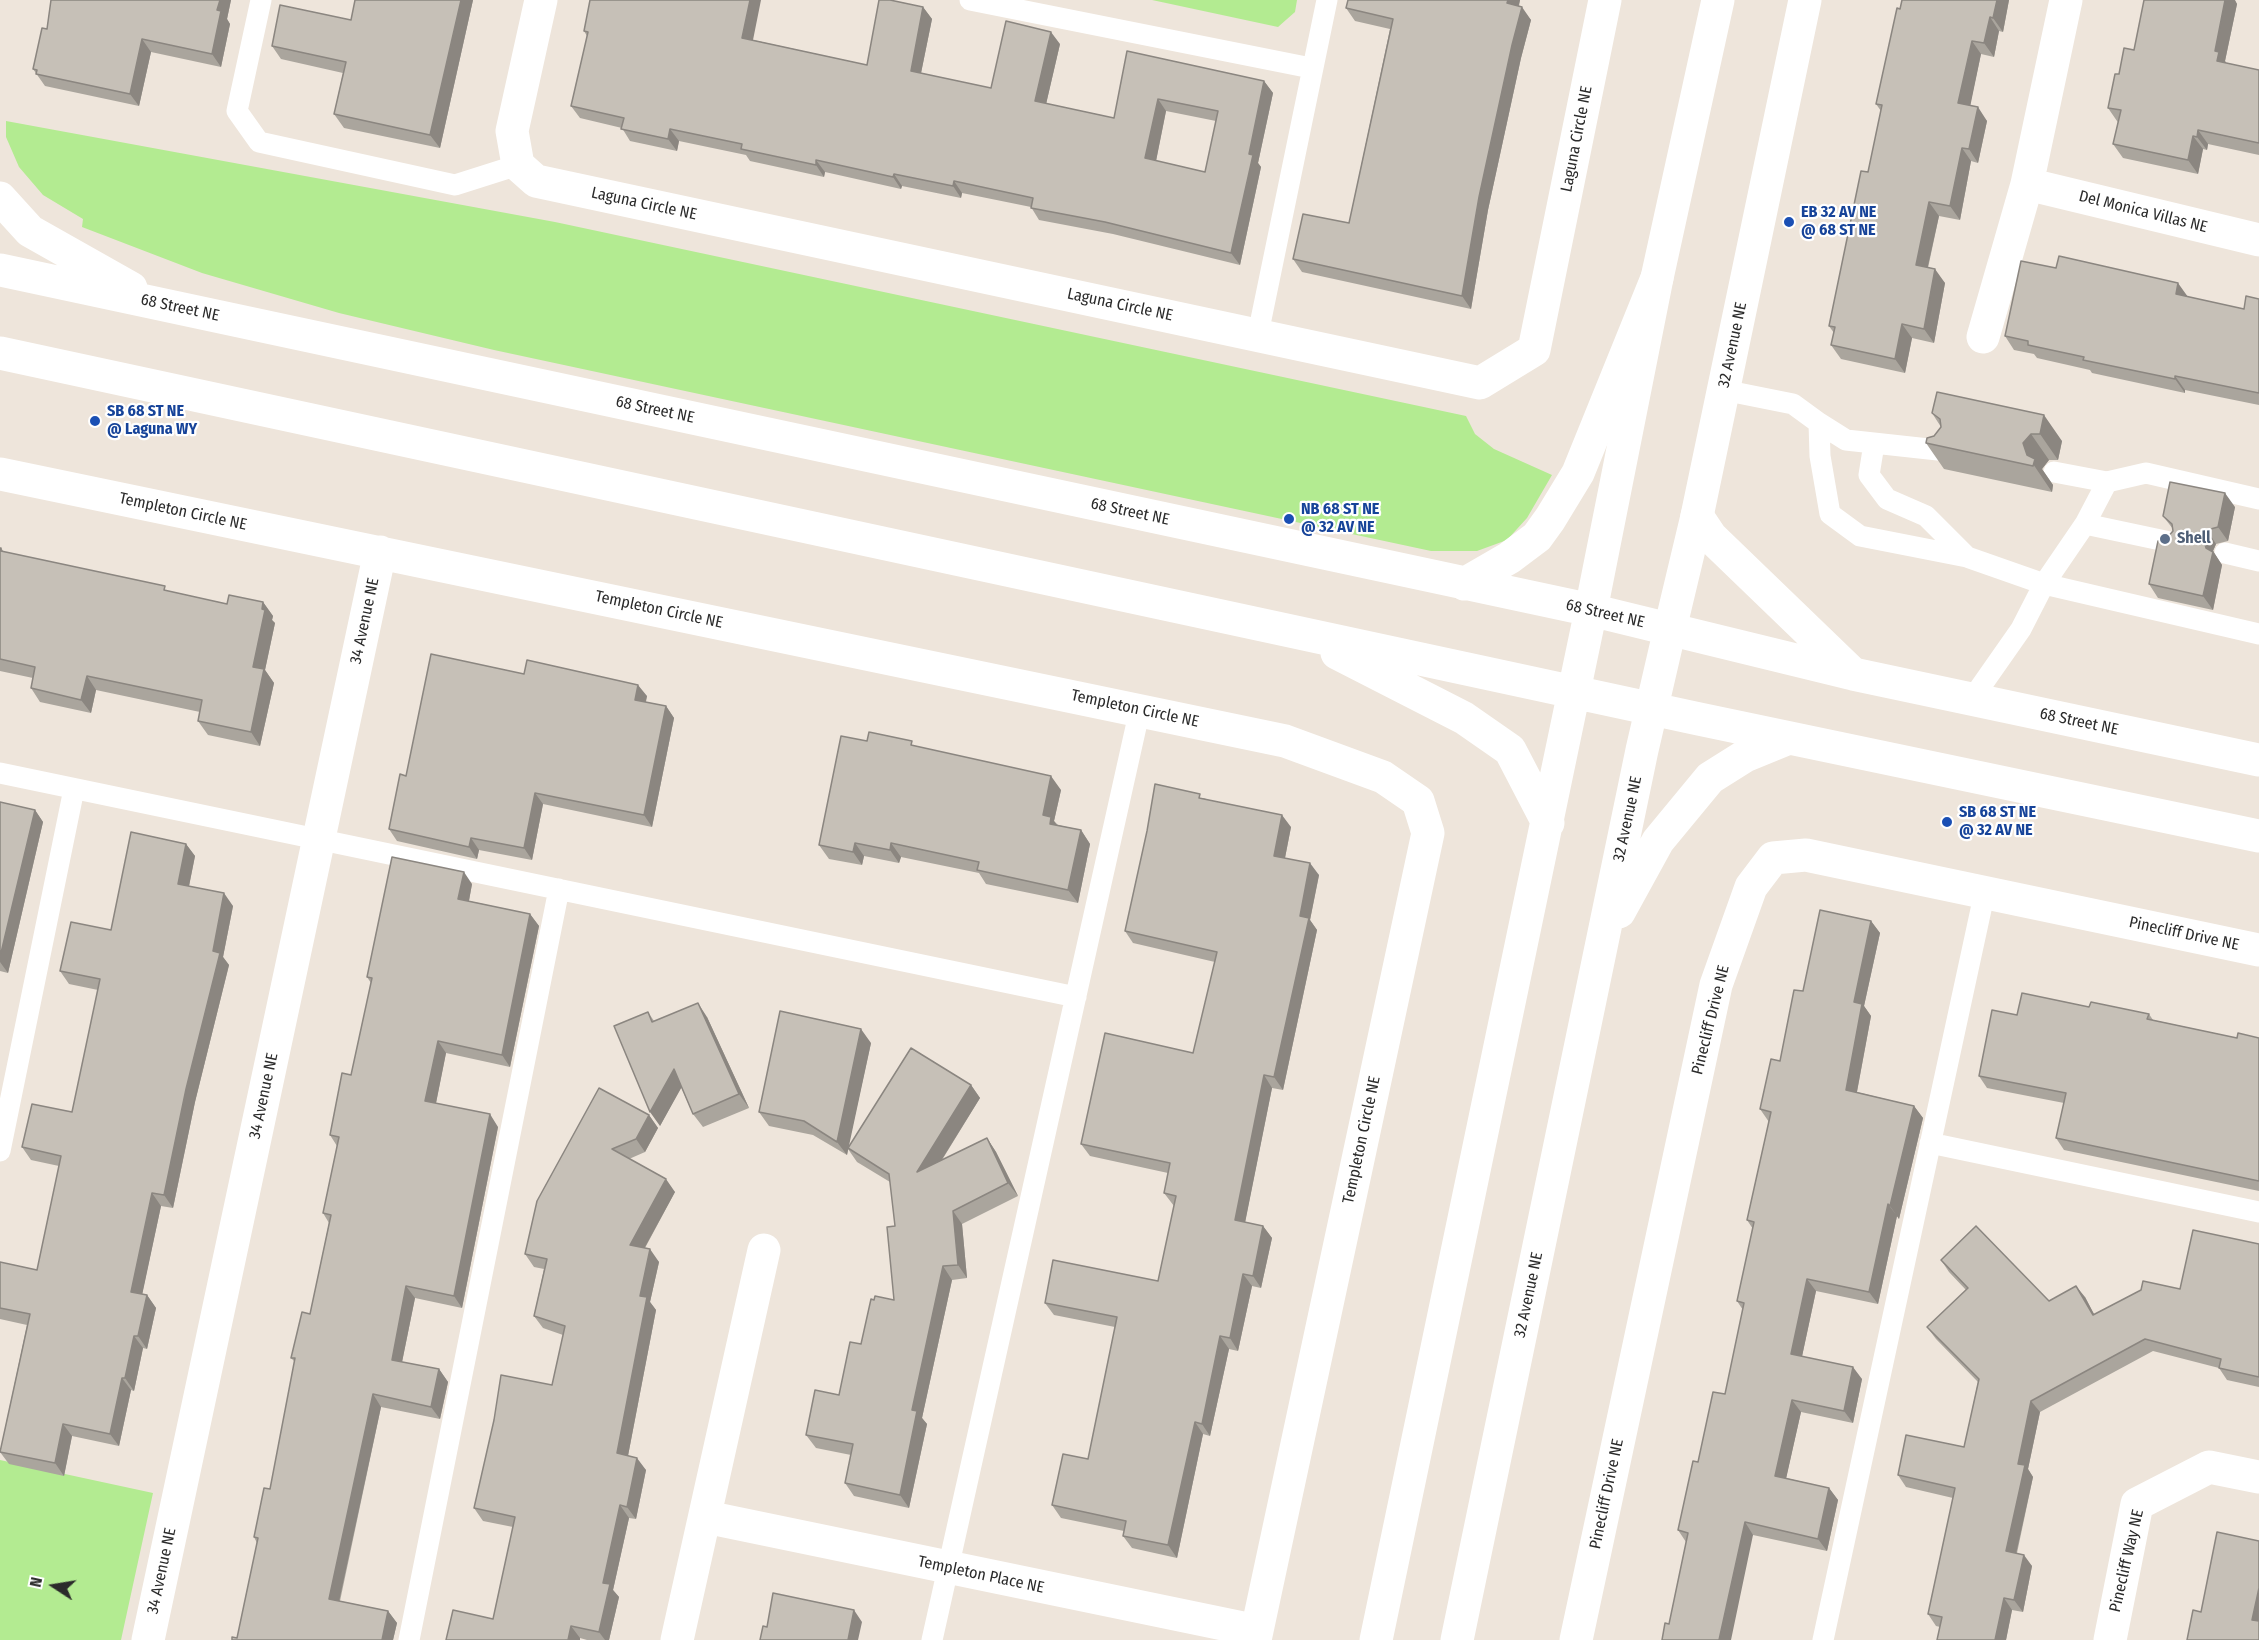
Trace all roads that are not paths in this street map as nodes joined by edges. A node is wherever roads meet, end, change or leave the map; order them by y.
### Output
1 (261, 0) edge
2 (541, 0) edge
3 (970, 0) edge
4 (1327, 0) edge
5 (1605, 0) edge
6 (1719, 0) edge
7 (1805, 0) edge
8 (2066, 0) edge
9 (1311, 68) junction
10 (518, 165) junction
11 (2027, 184) junction
12 (0, 198) edge
13 (2259, 240) edge
14 (0, 270) edge
15 (1657, 278) junction
16 (158, 304) junction
17 (1258, 334) junction
18 (1983, 337) dead end
19 (0, 353) edge
20 (1723, 390) junction
21 (1819, 423) junction
22 (1874, 444) junction
23 (1947, 451) edge
24 (2054, 472) dead end
25 (0, 474) edge
26 (2107, 482) junction
27 (2259, 499) edge
28 (1697, 516) junction
29 (2085, 524) junction
30 (2170, 542) edge
31 (380, 552) junction
32 (2225, 553) dead end
33 (1967, 557) junction
34 (2259, 561) edge
35 (1464, 584) junction
36 (2044, 584) junction
37 (1591, 610) junction
38 (1670, 629) junction
39 (1298, 633) junction
40 (2259, 634) edge
41 (1853, 674) junction
42 (1573, 692) junction
43 (1972, 699) junction
44 (1140, 709) junction
45 (1652, 709) junction
46 (1789, 738) junction
47 (2259, 760) edge
48 (0, 773) edge
49 (74, 789) junction
50 (1548, 823) junction
51 (2259, 836) edge
52 (318, 839) junction
53 (559, 890) junction
54 (1985, 891) junction
55 (1603, 942) junction
56 (2259, 950) edge
57 (1076, 997) junction
58 (1930, 1143) junction
59 (0, 1151) edge
60 (2259, 1212) edge
61 (764, 1250) dead end
62 (2259, 1477) edge
63 (706, 1518) junction
64 (948, 1568) junction
65 (1256, 1635) edge
66 (148, 1640) edge
67 (409, 1640) edge
68 (677, 1640) edge
69 (932, 1640) edge
70 (1376, 1640) edge
71 (1456, 1640) edge
72 (1576, 1640) edge
73 (1823, 1640) edge
74 (2110, 1640) edge

1 - 10 lane
2 - 10 street
3 - 9 lane
4 - 9 lane
5 - 17 street, Laguna Circle NE
6 - 15 street
7 - 20 street, 32 Avenue NE
8 - 11 street
9 - 17 lane
10 - 17 street, Laguna Circle NE
11 - 13 street, Del Monica Villas NE
11 - 18 street
12 - 16 street
14 - 16 street, 68 Street NE
15 - 35 street
15 - 37 street
16 - 35 street, 68 Street NE
19 - 39 street
20 - 21 lane
20 - 28 street, 32 Avenue NE
21 - 22 lane
21 - 33 lane
22 - 23 lane
22 - 33 lane
24 - 26 lane
25 - 31 street, Templeton Circle NE
26 - 27 lane
26 - 29 lane
28 - 38 street, 32 Avenue NE
28 - 41 street
29 - 30 lane
29 - 36 lane
31 - 44 street, Templeton Circle NE
31 - 52 street, 34 Avenue NE
32 - 34 lane
33 - 36 lane
35 - 37 street, 68 Street NE
36 - 40 lane
36 - 43 lane
37 - 38 street, 68 Street NE
37 - 42 street
38 - 41 street, 68 Street NE
38 - 45 street, 32 Avenue NE
39 - 42 street
39 - 50 street
41 - 43 street, 68 Street NE
42 - 45 street
42 - 50 street
43 - 47 street, 68 Street NE
44 - 57 lane
44 - 65 street, Templeton Circle NE
45 - 46 street
45 - 55 street, 32 Avenue NE
46 - 51 street
46 - 55 street
48 - 49 lane
49 - 52 lane
49 - 59 lane
50 - 70 street
52 - 53 lane
52 - 66 street, 34 Avenue NE
53 - 57 lane
53 - 67 lane
54 - 56 street, Pinecliff Drive NE
54 - 58 lane
54 - 72 street, Pinecliff Drive NE
55 - 71 street, 32 Avenue NE
57 - 64 lane
58 - 60 lane
58 - 73 lane
61 - 63 street
62 - 74 street, Pinecliff Way NE
63 - 64 street, Templeton Place NE
63 - 68 street
64 - 65 street, Templeton Place NE
64 - 69 lane

